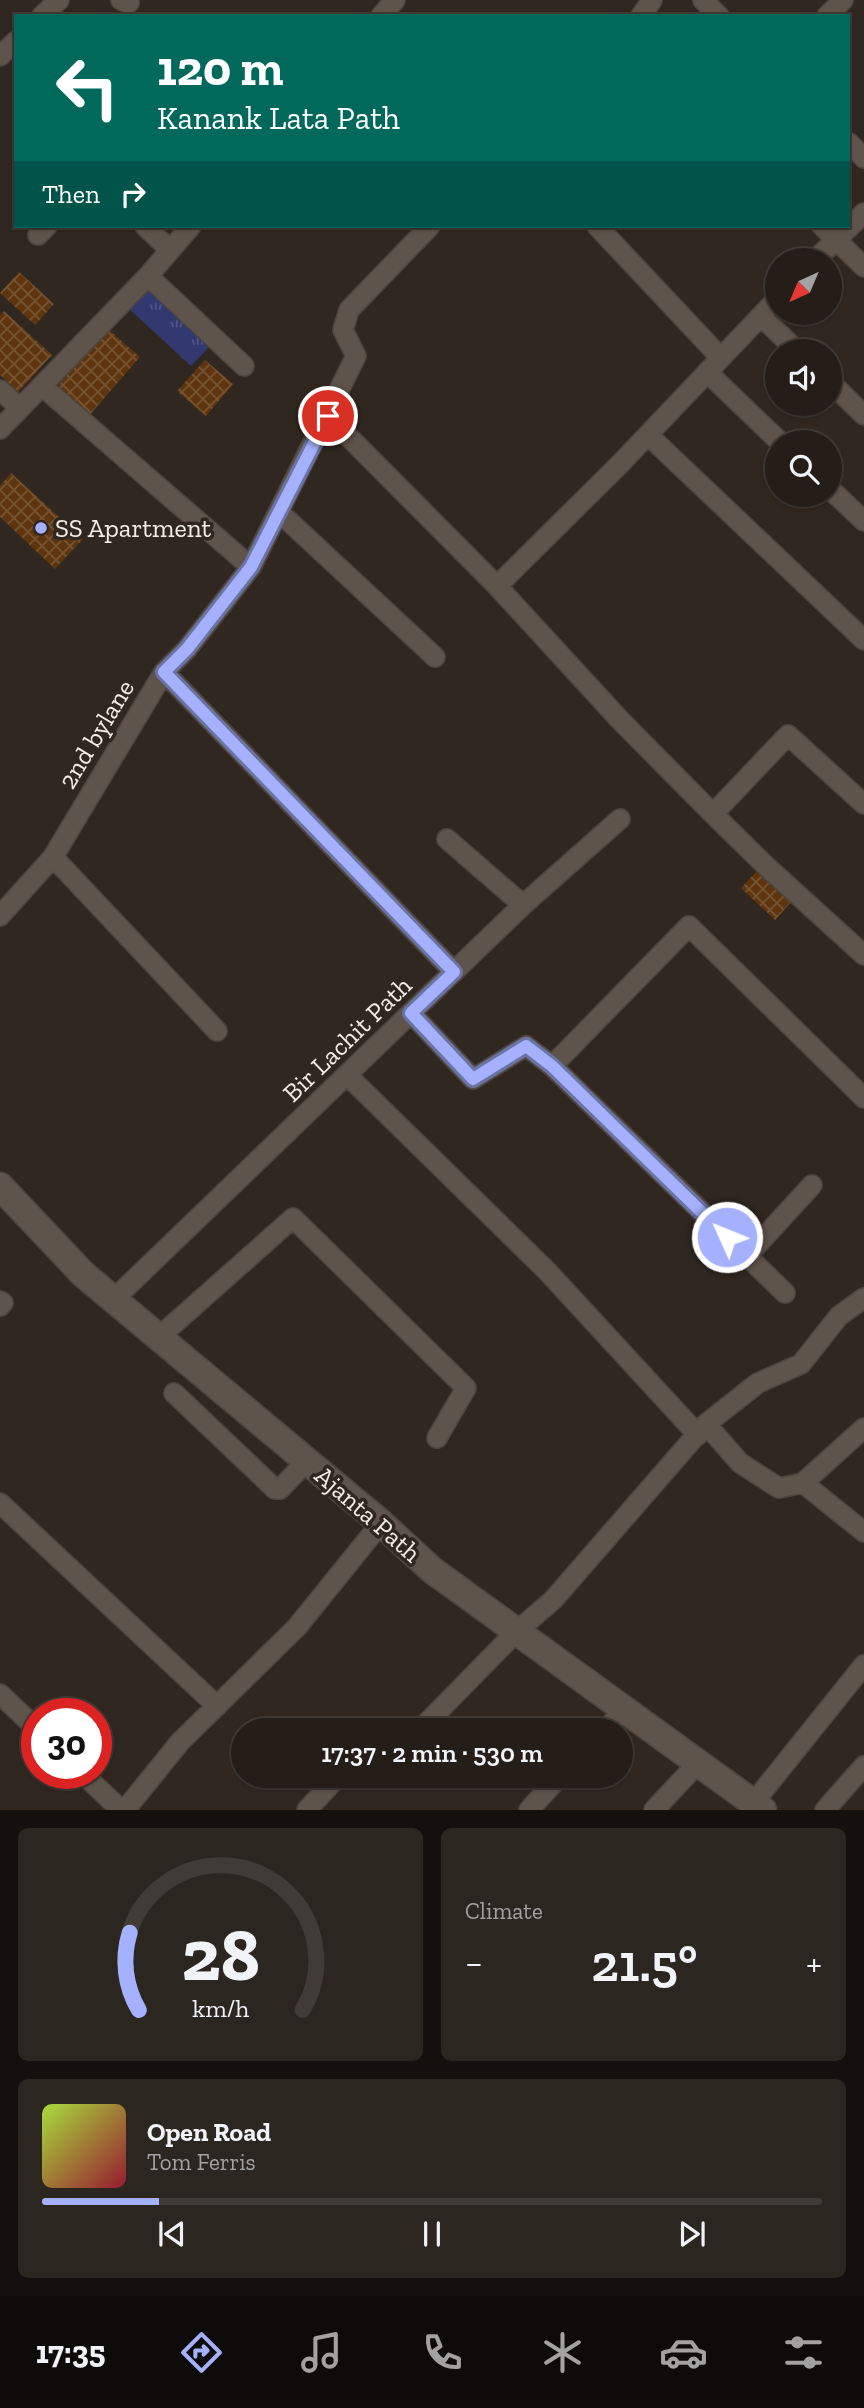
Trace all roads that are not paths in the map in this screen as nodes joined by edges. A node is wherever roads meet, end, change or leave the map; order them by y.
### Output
1 (59, 0) edge
2 (395, 0) edge
3 (703, 0) edge
4 (843, 0) edge
5 (44, 14) edge
6 (383, 14) edge
7 (717, 14) edge
8 (829, 14) edge
9 (14, 43) edge
10 (0, 56) edge
11 (850, 144) edge
12 (864, 158) edge
13 (147, 228) edge
14 (189, 228) edge
15 (428, 228) edge
16 (599, 228) edge
17 (829, 232) edge
18 (821, 248) edge
19 (170, 250) junction
20 (864, 267) edge
21 (148, 276) junction
22 (765, 312) edge
23 (761, 316) junction
24 (785, 339) edge
25 (714, 365) junction
26 (244, 366) dead end
27 (42, 386) junction
28 (0, 390) edge
29 (842, 394) edge
30 (20, 408) junction
31 (864, 415) edge
32 (328, 416) junction
33 (0, 429) edge
34 (770, 430) edge
35 (648, 435) junction
36 (842, 501) edge
37 (279, 512) junction
38 (864, 522) edge
39 (251, 567) junction
40 (498, 586) junction
41 (864, 640) edge
42 (435, 657) dead end
43 (164, 672) junction
44 (864, 804) edge
45 (713, 814) junction
46 (620, 819) dead end
47 (447, 839) dead end
48 (53, 858) junction
49 (523, 905) junction
50 (0, 916) edge
51 (864, 955) edge
52 (454, 972) junction
53 (411, 1013) junction
54 (217, 1031) dead end
55 (552, 1066) junction
56 (347, 1075) junction
57 (864, 1098) edge
58 (812, 1185) dead end
59 (3, 1195) edge
60 (747, 1256) junction
61 (785, 1293) dead end
62 (864, 1298) edge
63 (114, 1299) junction
64 (159, 1337) junction
65 (174, 1393) dead end
66 (702, 1429) junction
67 (864, 1429) edge
68 (437, 1438) dead end
69 (307, 1461) junction
70 (803, 1483) junction
71 (0, 1503) edge
72 (381, 1523) junction
73 (864, 1532) edge
74 (517, 1631) junction
75 (864, 1665) edge
76 (0, 1694) edge
77 (217, 1706) junction
78 (624, 1710) junction
79 (21, 1714) edge
80 (432, 1718) edge
81 (616, 1718) edge
82 (699, 1762) junction
83 (864, 1766) edge
84 (327, 1788) edge
85 (549, 1788) edge
86 (100, 1789) edge
87 (758, 1806) edge
88 (123, 1810) edge
89 (307, 1810) edge
90 (528, 1810) edge
91 (654, 1810) edge
92 (825, 1810) edge

1 - 5 street
2 - 6 street
3 - 7 street
4 - 8 street
9 - 10 street
11 - 12 street
13 - 19 street
14 - 19 street
15 - 32 street, 2nd bylane
16 - 25 street
17 - 18 street
17 - 20 street
19 - 21 street
21 - 26 street
21 - 27 street
22 - 23 street
23 - 24 street
23 - 25 street
25 - 34 street
25 - 35 street
27 - 30 street
27 - 39 street
28 - 30 street
29 - 31 street
30 - 33 street
32 - 37 street, 2nd bylane
32 - 40 street
35 - 40 street
35 - 41 street
36 - 38 street
37 - 39 street, 2nd bylane
37 - 42 street
39 - 43 street, 2nd bylane
40 - 45 street
43 - 48 street, 2nd bylane
43 - 52 street
44 - 45 street
45 - 51 street
46 - 49 street, Bir Lachit Path
47 - 49 street
48 - 50 street, 2nd bylane
48 - 54 street
49 - 52 street, Bir Lachit Path
52 - 53 street, Bir Lachit Path
53 - 55 street
53 - 56 street, Bir Lachit Path
55 - 57 street
55 - 60 street
56 - 63 street, Bir Lachit Path
56 - 66 street
58 - 60 street
59 - 63 street, Ajanta Path
60 - 61 street
62 - 66 street
63 - 64 street, Ajanta Path
64 - 68 street
64 - 69 street, Ajanta Path
65 - 69 street
66 - 70 street
66 - 74 street
67 - 70 street
69 - 72 street, Ajanta Path
70 - 73 street
71 - 77 street
72 - 74 street, Ajanta Path
72 - 77 street
74 - 78 street, Ajanta Path
74 - 80 street
75 - 87 street
76 - 79 street
77 - 88 street
78 - 81 street
78 - 82 street, Ajanta Path
82 - 87 street, Ajanta Path
82 - 91 street
83 - 92 street
84 - 89 street
85 - 90 street
86 - 88 street

